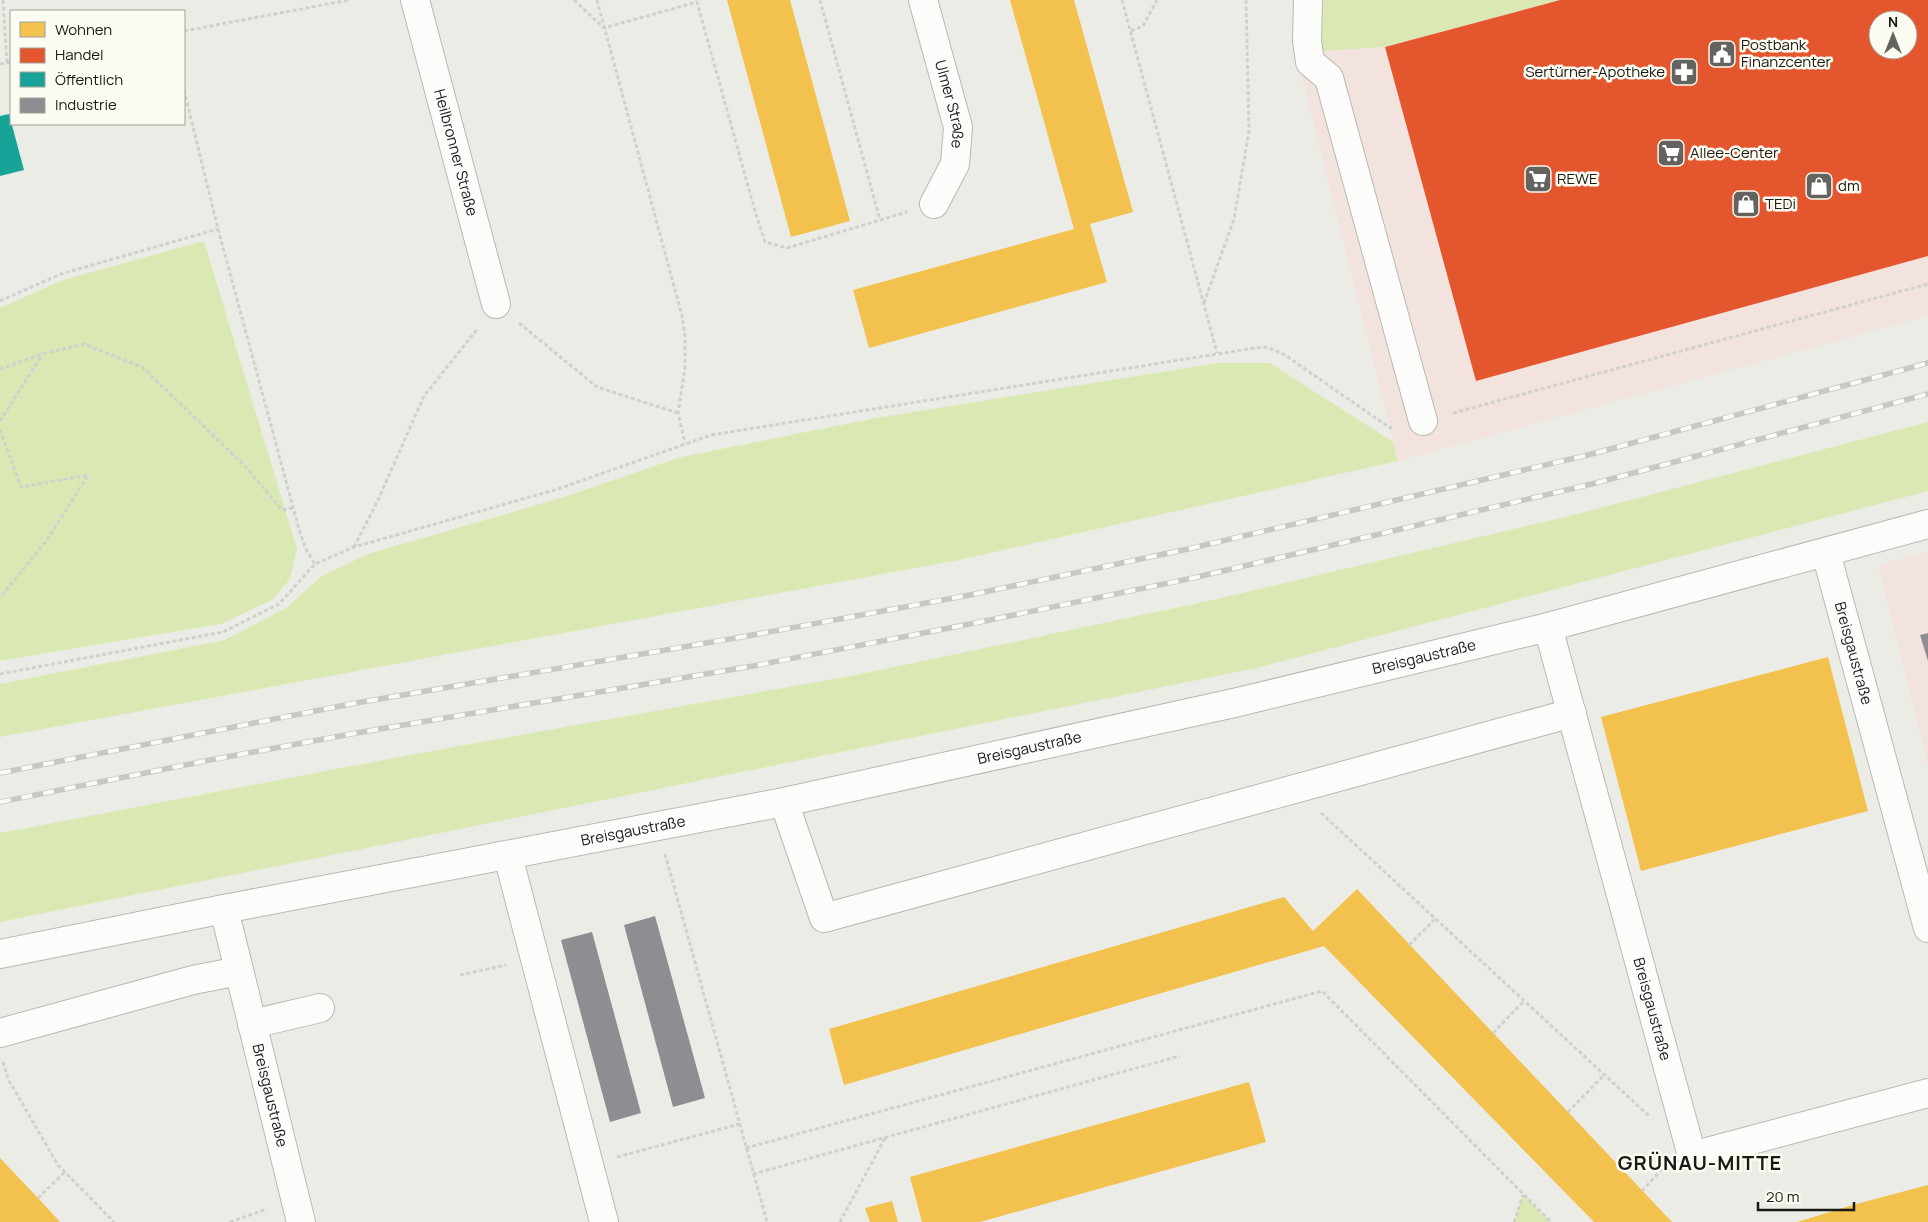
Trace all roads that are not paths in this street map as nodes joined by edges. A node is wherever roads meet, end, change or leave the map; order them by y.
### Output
1 (415, 0) edge
2 (923, 0) edge
3 (1308, 0) edge
4 (934, 204) dead end
5 (496, 304) road end
6 (1423, 421) road end
7 (1928, 524) edge
8 (1826, 553) junction
9 (1548, 627) junction
10 (1572, 713) junction
11 (784, 802) junction
12 (508, 856) junction
13 (224, 909) junction
14 (1928, 928) edge
15 (0, 954) edge
16 (239, 971) junction
17 (320, 1008) dead end
18 (252, 1024) junction
19 (0, 1033) edge
20 (1928, 1093) edge
21 (298, 1211) edge
22 (604, 1222) edge

1 - 5 street, Heilbronner Straße
2 - 4 street, Ulmer Straße
3 - 6 street
7 - 8 street, Breisgaustraße
8 - 9 street, Breisgaustraße
8 - 14 street, Breisgaustraße
9 - 10 street, Breisgaustraße
9 - 11 street, Breisgaustraße
10 - 11 street
10 - 20 street, Breisgaustraße
11 - 12 street, Breisgaustraße
12 - 13 street, Breisgaustraße
12 - 22 street
13 - 15 street, Breisgaustraße
13 - 16 street, Breisgaustraße
16 - 18 street, Breisgaustraße
16 - 19 street
17 - 18 street
18 - 21 street, Breisgaustraße

